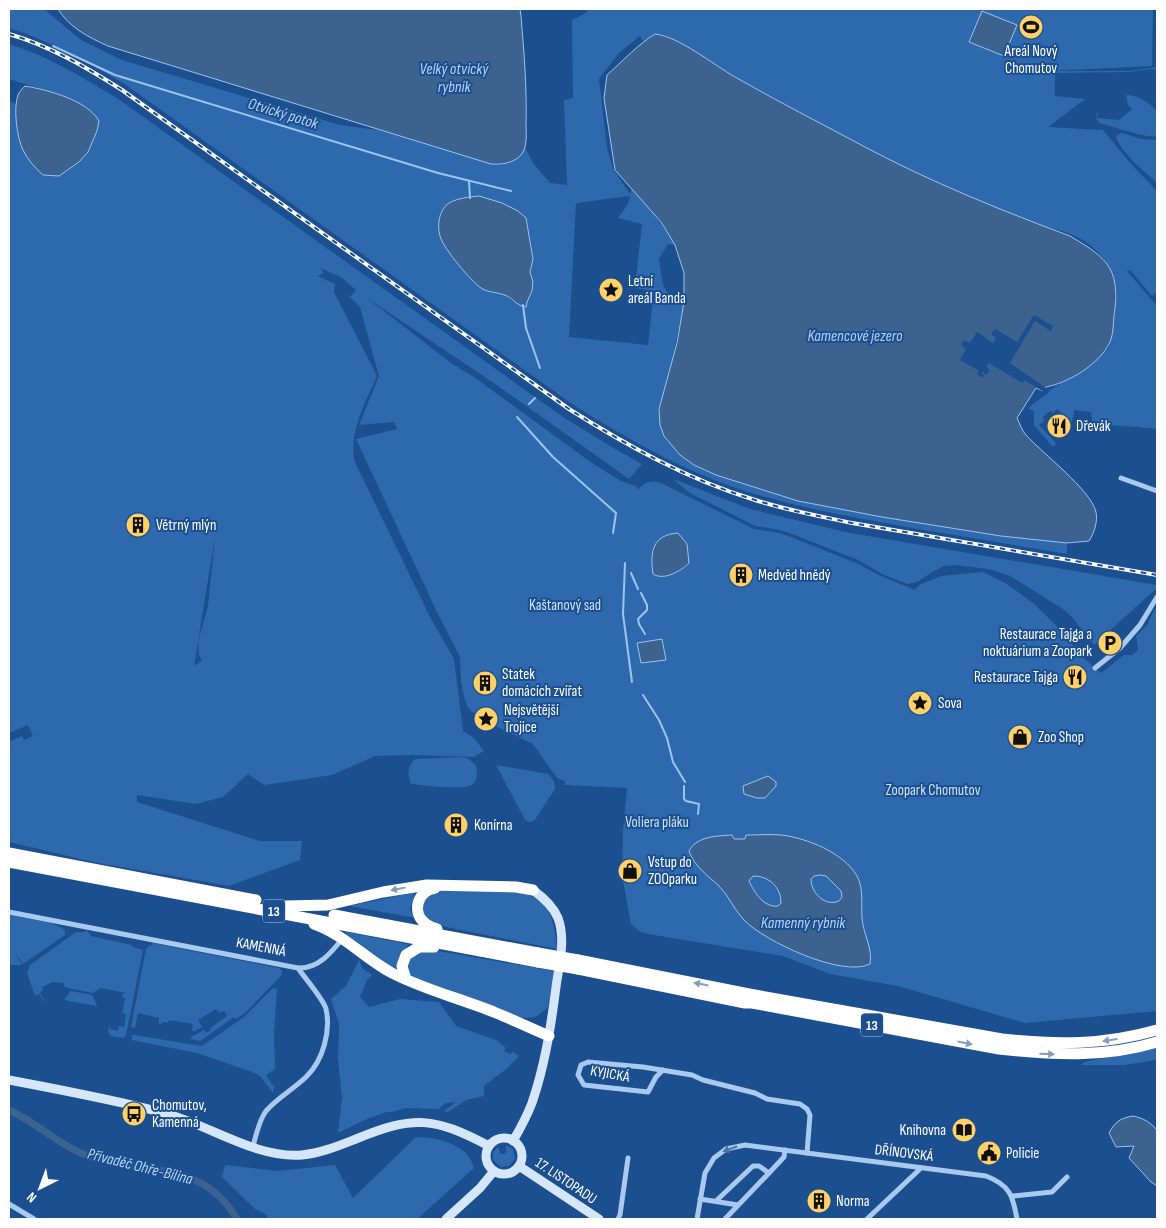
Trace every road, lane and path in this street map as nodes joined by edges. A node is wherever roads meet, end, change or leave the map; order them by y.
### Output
1 (1121, 478) dead end
2 (1157, 491) edge
3 (1157, 597) edge
4 (1095, 668) dead end
5 (9, 853) edge
6 (9, 862) edge
7 (447, 886) junction
8 (533, 890) joint
9 (285, 910) junction
10 (9, 912) edge
11 (453, 936) junction
12 (344, 938) junction
13 (467, 948) junction
14 (538, 957) junction
15 (578, 965) junction
16 (298, 968) junction
17 (406, 979) junction
18 (1157, 1030) edge
19 (549, 1036) junction
20 (1157, 1042) edge
21 (663, 1070) junction
22 (9, 1080) edge
23 (513, 1141) junction
24 (253, 1146) junction
25 (489, 1146) junction
26 (785, 1150) junction
27 (807, 1153) junction
28 (628, 1158) dead end
29 (518, 1166) junction
30 (922, 1168) junction
31 (494, 1171) junction
32 (769, 1172) junction
33 (1067, 1177) dead end
34 (1013, 1196) junction
35 (700, 1199) junction
36 (716, 1201) junction
37 (9, 1204) edge
38 (738, 1204) junction
39 (34, 1219) edge
40 (446, 1219) edge
41 (599, 1219) edge
42 (618, 1219) edge
43 (697, 1219) edge
44 (725, 1219) edge
45 (867, 1219) edge
46 (1017, 1219) edge

1 - 2 street
3 - 4 street
5 - 9 highway, 13
6 - 9 highway, 13
7 - 8 highway
7 -> 9 highway
7 - 11 highway
8 - 19 street
9 - 11 highway, 13
9 - 12 highway
9 - 13 highway, 13
10 - 16 street, KAMENNÁ
11 - 14 highway, 13
12 - 16 street
12 - 17 highway
13 - 14 highway, 13
13 - 17 highway
14 - 15 highway, 13, bridge
18 -> 15 highway, 13
15 -> 20 highway, 13
16 - 24 street, KAMENNÁ
17 - 19 highway
19 - 23 street
21 - 21 street, KYJICKÁ
21 - 27 street, KYJICKÁ
22 - 24 street
23 - 25 street
23 - 29 street
24 - 25 street
25 - 31 street
26 - 27 street, DŘÍNOVSKÁ
26 - 32 street
26 -> 35 street, DŘÍNOVSKÁ
27 - 30 street, DŘÍNOVSKÁ
28 - 42 street
29 - 31 street
29 - 41 street, 17. LISTOPADU
30 - 34 street, DŘÍNOVSKÁ
30 - 45 street
31 - 40 street
32 - 36 street
32 - 38 street
33 - 34 street
34 - 46 street
35 - 36 street
35 - 43 street, DŘÍNOVSKÁ
36 - 38 street
37 - 39 street
38 - 44 street

